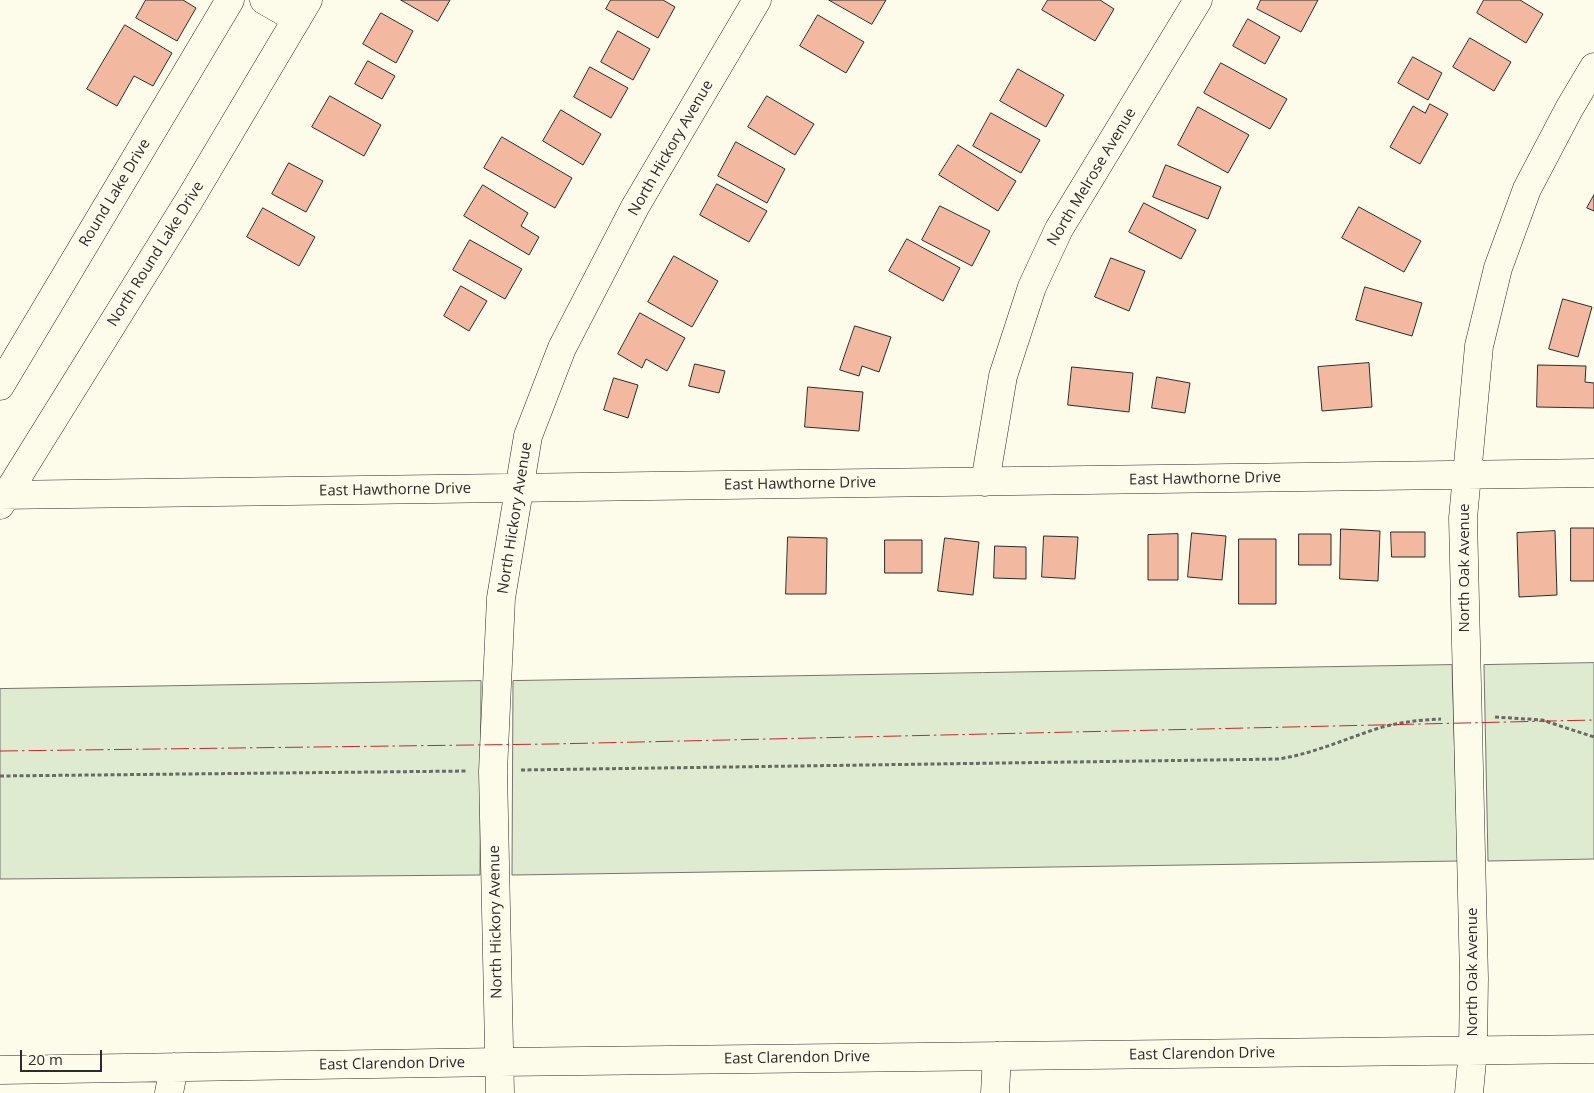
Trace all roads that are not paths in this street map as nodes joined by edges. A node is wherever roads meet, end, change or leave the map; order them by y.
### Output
1 (230, 0) edge
2 (264, 0) edge
3 (757, 0) edge
4 (1198, 0) edge
5 (302, 10) edge
6 (1594, 67) edge
7 (0, 386) edge
8 (1594, 472) edge
9 (1466, 476) junction
10 (985, 482) junction
11 (519, 488) junction
12 (2, 498) edge
13 (1594, 1049) edge
14 (1473, 1050) junction
15 (996, 1056) junction
16 (500, 1062) junction
17 (0, 1070) edge
18 (172, 1080) edge
19 (500, 1093) edge
20 (995, 1093) edge
21 (1469, 1093) edge

1 - 7 street, Round Lake Drive
2 - 5 street
3 - 11 street, North Hickory Avenue
4 - 10 street, North Melrose Avenue
5 - 12 street, North Round Lake Drive
6 - 9 street, North Oak Avenue
8 - 9 street, East Hawthorne Drive
9 - 10 street, East Hawthorne Drive
9 - 14 street, North Oak Avenue
10 - 11 street, East Hawthorne Drive
11 - 12 street, East Hawthorne Drive
11 - 16 street, North Hickory Avenue
13 - 14 street, East Clarendon Drive
14 - 15 street, East Clarendon Drive
14 - 21 street, North Oak Avenue
15 - 16 street, East Clarendon Drive
15 - 20 street
16 - 18 street, East Clarendon Drive
16 - 19 street, North Hickory Avenue
17 - 18 street, East Clarendon Drive

